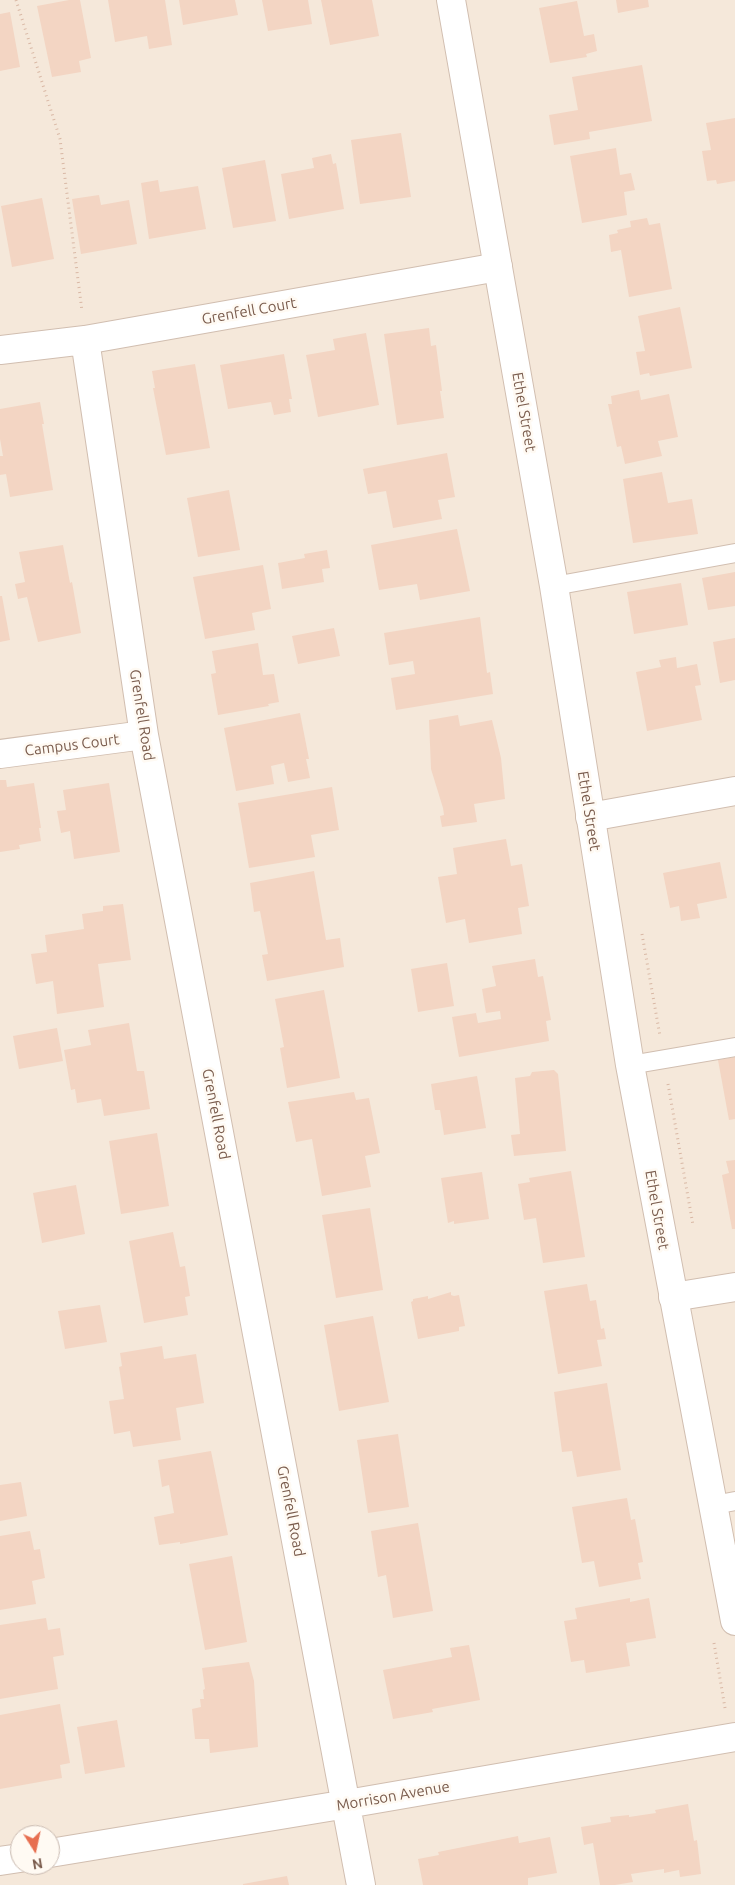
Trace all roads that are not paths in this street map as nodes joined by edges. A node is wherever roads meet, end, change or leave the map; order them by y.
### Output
1 (451, 0) edge
2 (498, 267) junction
3 (85, 340) junction
4 (0, 350) edge
5 (735, 553) edge
6 (554, 586) junction
7 (144, 735) junction
8 (0, 754) edge
9 (735, 791) edge
10 (590, 817) junction
11 (735, 1047) edge
12 (630, 1064) junction
13 (735, 1287) edge
14 (673, 1297) junction
15 (724, 1503) edge
16 (735, 1621) edge
17 (735, 1737) edge
18 (347, 1804) junction
19 (60, 1851) edge
20 (361, 1885) edge

1 - 2 street, Ethel Street
2 - 3 street, Grenfell Court
2 - 6 street, Ethel Street
3 - 4 street, Grenfell Court
3 - 7 street, Grenfell Road
5 - 6 lane
6 - 10 street, Ethel Street
7 - 8 street, Campus Court
7 - 18 street, Grenfell Road
9 - 10 street
10 - 12 street, Ethel Street
11 - 12 lane
12 - 14 street, Ethel Street
13 - 14 street
14 - 15 street, Ethel Street
15 - 16 street, Ethel Street
17 - 18 street, Morrison Avenue
18 - 19 street, Morrison Avenue
18 - 20 street, Grenfell Road

